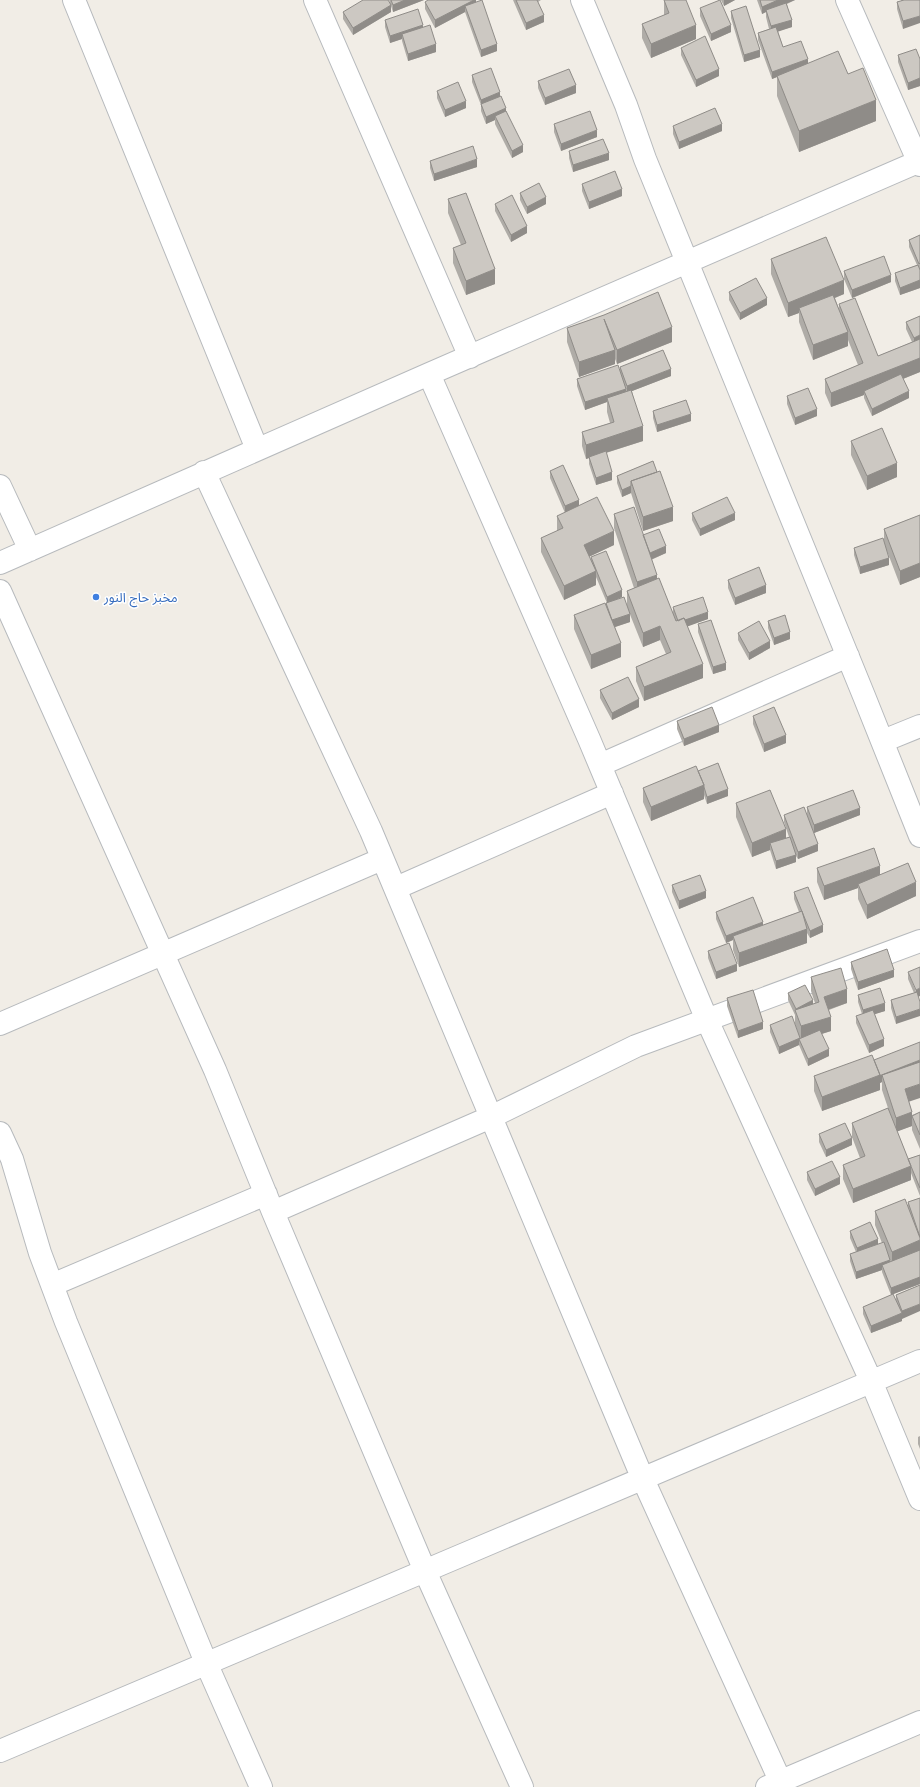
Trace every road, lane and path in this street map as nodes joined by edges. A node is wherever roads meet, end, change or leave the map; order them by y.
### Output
1 (74, 0) edge
2 (315, 0) edge
3 (582, 0) edge
4 (847, 0) edge
5 (920, 163) edge
6 (686, 263) junction
7 (470, 357) junction
8 (428, 374) junction
9 (257, 448) junction
10 (204, 472) junction
11 (0, 486) edge
12 (30, 550) junction
13 (0, 563) edge
14 (0, 591) edge
15 (848, 656) junction
16 (920, 726) edge
17 (882, 741) junction
18 (600, 765) junction
19 (612, 793) junction
20 (920, 836) edge
21 (382, 859) junction
22 (396, 888) junction
23 (920, 941) edge
24 (164, 954) junction
25 (707, 1020) junction
26 (0, 1024) edge
27 (491, 1117) junction
28 (0, 1133) edge
29 (8, 1177) edge
30 (270, 1203) junction
31 (52, 1284) junction
32 (920, 1361) edge
33 (871, 1381) junction
34 (642, 1477) junction
35 (920, 1500) edge
36 (426, 1571) junction
37 (207, 1665) junction
38 (920, 1722) edge
39 (0, 1751) edge
40 (777, 1785) edge
41 (261, 1787) edge
42 (522, 1787) edge

1 - 9 street
2 - 7 street
3 - 6 street
4 - 5 street
5 - 6 street
6 - 7 street
6 - 15 street
7 - 8 street
8 - 9 street
8 - 18 street
9 - 10 street
10 - 12 street
10 - 21 street
11 - 12 street
12 - 13 street
14 - 24 street
15 - 17 street
15 - 18 street
16 - 17 street
17 - 20 street
18 - 19 street
19 - 22 street
19 - 25 street
21 - 22 street
21 - 24 street
22 - 27 street
23 - 25 street
24 - 26 street
24 - 30 street
25 - 27 street
25 - 33 street
27 - 30 street
27 - 34 street
28 - 29 street
29 - 31 street
30 - 31 street
30 - 36 street
31 - 37 street
32 - 33 street
33 - 34 street
33 - 35 street
34 - 36 street
34 - 40 street
36 - 37 street
36 - 42 street
37 - 39 street
37 - 41 street
38 - 40 street

